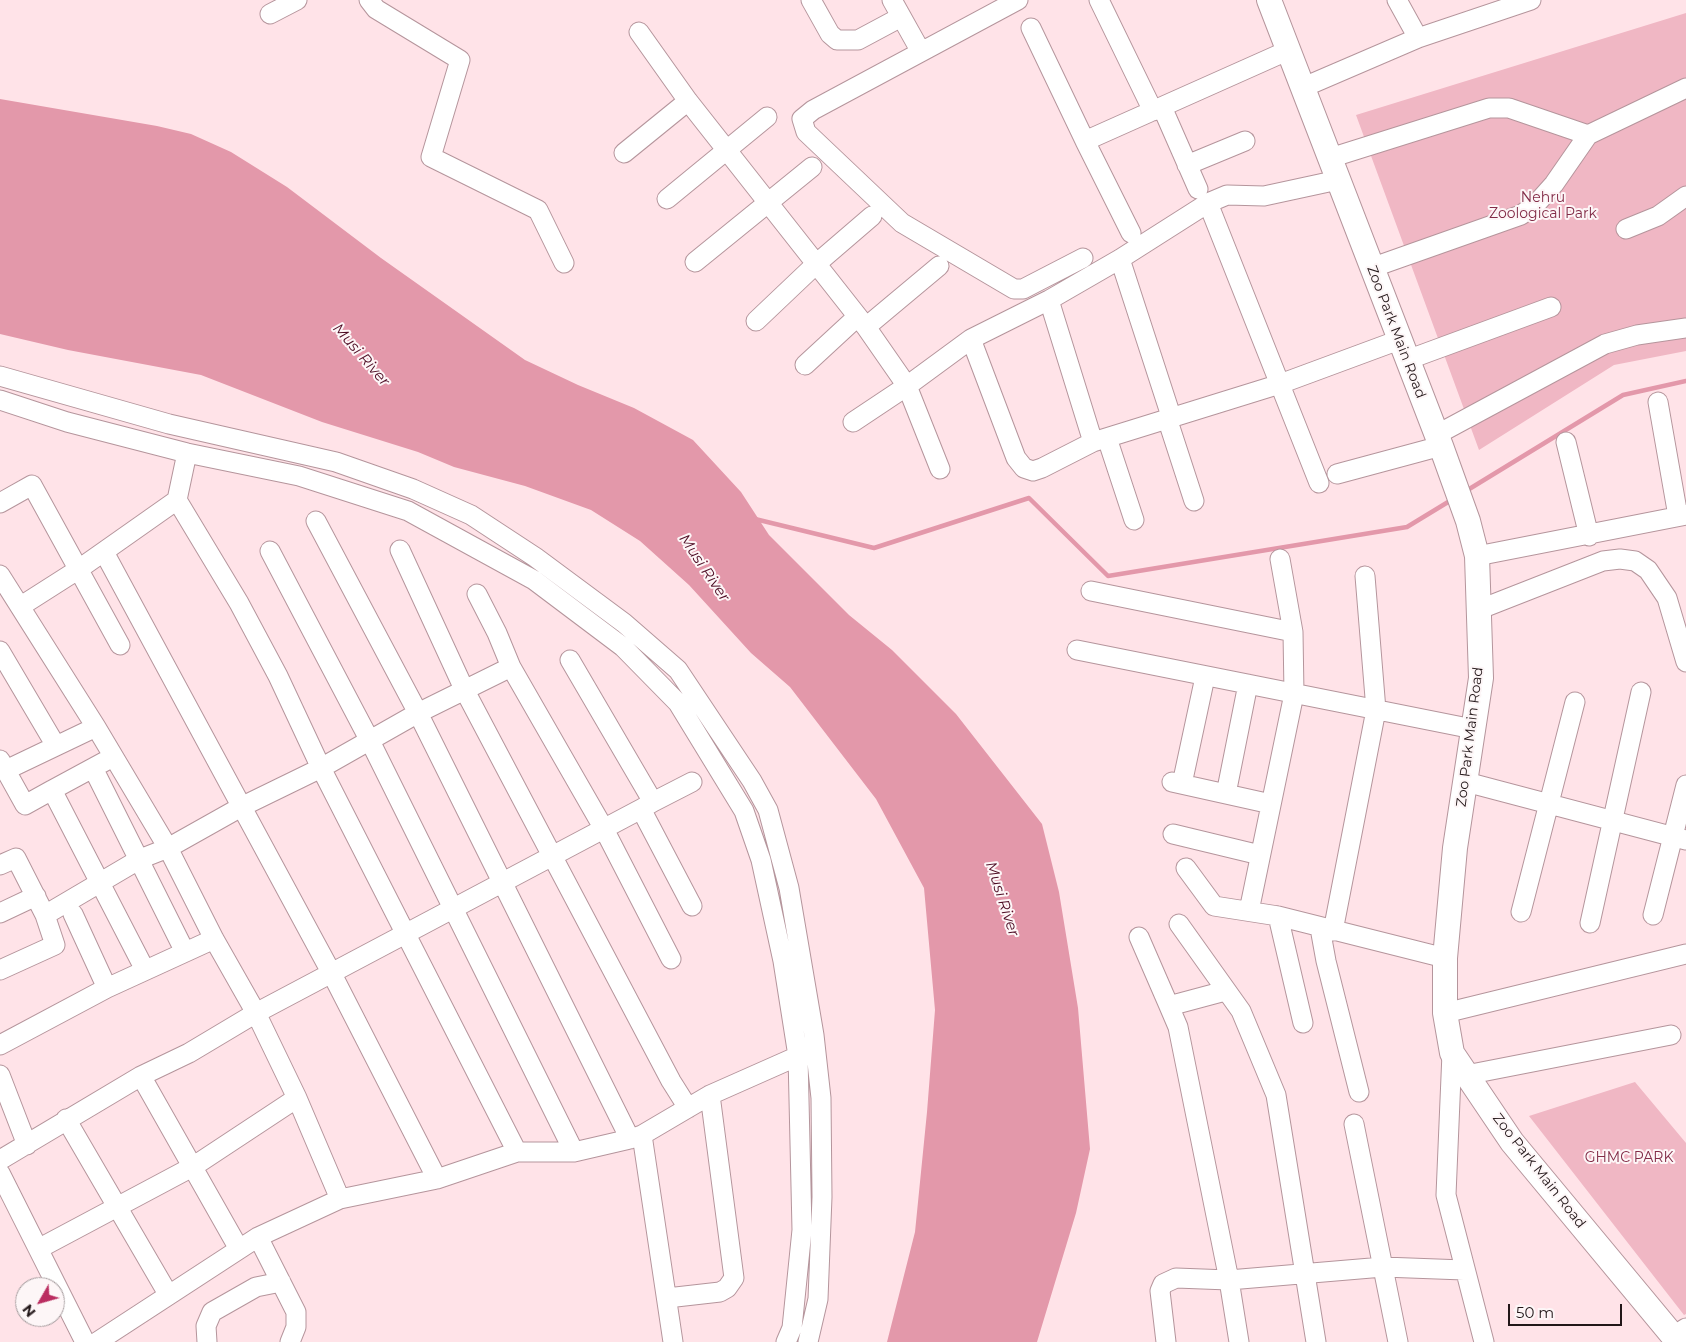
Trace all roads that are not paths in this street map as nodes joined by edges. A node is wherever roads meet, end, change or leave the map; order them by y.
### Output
1 (297, 0) edge
2 (369, 0) edge
3 (810, 0) edge
4 (892, 0) edge
5 (1018, 0) edge
6 (1099, 0) edge
7 (1269, 0) edge
8 (1397, 0) edge
9 (1531, 0) edge
10 (270, 14) dead end
11 (901, 17) junction
12 (1031, 28) dead end
13 (638, 32) dead end
14 (1418, 38) junction
15 (1289, 50) junction
16 (921, 52) junction
17 (1304, 87) junction
18 (1686, 88) edge
19 (688, 101) junction
20 (1157, 109) junction
21 (767, 117) dead end
22 (1588, 136) junction
23 (1086, 141) junction
24 (1245, 141) dead end
25 (728, 151) junction
26 (624, 154) dead end
27 (1330, 158) junction
28 (1187, 165) junction
29 (812, 167) dead end
30 (1338, 180) junction
31 (1203, 196) junction
32 (1686, 196) edge
33 (667, 200) dead end
34 (769, 202) junction
35 (872, 216) dead end
36 (1626, 229) dead end
37 (1131, 233) dead end
38 (1083, 258) dead end
39 (1120, 259) junction
40 (694, 262) dead end
41 (564, 263) dead end
42 (815, 265) junction
43 (939, 266) dead end
44 (1372, 268) junction
45 (1049, 300) junction
46 (1551, 307) dead end
47 (756, 322) dead end
48 (862, 322) junction
49 (1686, 328) edge
50 (971, 339) junction
51 (1403, 350) junction
52 (805, 365) dead end
53 (0, 376) edge
54 (1280, 384) junction
55 (907, 386) junction
56 (0, 400) edge
57 (1658, 402) dead end
58 (114, 408) junction
59 (1169, 417) junction
60 (852, 422) dead end
61 (110, 433) junction
62 (1100, 440) junction
63 (1439, 440) junction
64 (1566, 442) dead end
65 (187, 453) junction
66 (940, 469) dead end
67 (1337, 474) dead end
68 (1319, 483) dead end
69 (177, 500) junction
70 (1194, 501) dead end
71 (0, 503) edge
72 (1682, 516) edge
73 (1134, 520) dead end
74 (316, 521) dead end
75 (1589, 536) junction
76 (400, 550) dead end
77 (270, 551) dead end
78 (104, 552) junction
79 (1477, 556) junction
80 (1280, 559) dead end
81 (79, 569) junction
82 (0, 575) edge
83 (1365, 576) dead end
84 (1091, 591) dead end
85 (477, 594) dead end
86 (21, 606) junction
87 (1478, 610) junction
88 (1292, 632) junction
89 (120, 645) dead end
90 (1076, 650) dead end
91 (0, 651) edge
92 (570, 660) dead end
93 (1686, 662) edge
94 (511, 667) junction
95 (1205, 677) junction
96 (1248, 684) junction
97 (464, 689) junction
98 (1641, 692) dead end
99 (1294, 694) junction
100 (1575, 702) dead end
101 (1376, 710) junction
102 (418, 713) junction
103 (96, 727) junction
104 (1473, 729) junction
105 (370, 741) junction
106 (56, 746) junction
107 (113, 758) junction
108 (3, 765) edge
109 (93, 768) junction
110 (321, 768) junction
111 (692, 782) dead end
112 (1466, 782) junction
113 (1686, 785) edge
114 (52, 790) junction
115 (1226, 794) junction
116 (1548, 803) junction
117 (1271, 804) junction
118 (647, 806) junction
119 (241, 807) junction
120 (1612, 822) junction
121 (604, 829) junction
122 (1173, 834) dead end
123 (1680, 838) edge
124 (168, 848) junction
125 (1260, 855) junction
126 (552, 858) junction
127 (140, 859) junction
128 (0, 865) edge
129 (1186, 868) dead end
130 (100, 882) junction
131 (503, 884) junction
132 (36, 896) junction
133 (692, 906) dead end
134 (451, 908) junction
135 (1249, 911) junction
136 (1521, 912) dead end
137 (0, 913) edge
138 (73, 914) dead end
139 (45, 915) junction
140 (1653, 915) dead end
141 (1278, 916) junction
142 (1590, 923) dead end
143 (1179, 924) dead end
144 (1326, 930) junction
145 (404, 933) junction
146 (1139, 937) dead end
147 (214, 939) junction
148 (185, 952) junction
149 (1686, 954) edge
150 (1445, 958) junction
151 (671, 959) dead end
152 (0, 970) edge
153 (145, 970) junction
154 (332, 974) junction
155 (106, 988) junction
156 (1225, 991) junction
157 (1169, 1006) junction
158 (256, 1013) junction
159 (1444, 1013) junction
160 (1303, 1023) dead end
161 (1671, 1035) dead end
162 (0, 1045) edge
163 (1452, 1053) junction
164 (798, 1056) junction
165 (0, 1075) edge
166 (1466, 1075) junction
167 (142, 1076) junction
168 (1359, 1092) dead end
169 (710, 1095) junction
170 (297, 1098) junction
171 (688, 1108) junction
172 (66, 1119) junction
173 (1354, 1124) dead end
174 (636, 1137) junction
175 (27, 1145) junction
176 (517, 1152) junction
177 (574, 1152) junction
178 (0, 1160) edge
179 (194, 1166) junction
180 (0, 1173) edge
181 (437, 1179) junction
182 (340, 1199) junction
183 (118, 1206) junction
184 (258, 1237) junction
185 (40, 1248) junction
186 (239, 1249) junction
187 (1384, 1267) junction
188 (1464, 1270) junction
189 (1305, 1272) junction
190 (1229, 1280) junction
191 (280, 1282) junction
192 (168, 1294) junction
193 (667, 1298) junction
194 (1679, 1335) edge
195 (119, 1336) edge
196 (85, 1342) edge
197 (97, 1342) edge
198 (207, 1342) edge
199 (290, 1342) edge
200 (673, 1342) edge
201 (786, 1342) edge
202 (808, 1342) edge
203 (1166, 1342) edge
204 (1238, 1342) edge
205 (1316, 1342) edge
206 (1398, 1342) edge
207 (1484, 1342) edge

1 - 10 street
2 - 41 street
3 - 11 street
4 - 11 street
5 - 16 street
6 - 20 street
7 - 15 main road, Zoo Park Main Road
8 - 14 street
9 - 14 street
11 - 16 street
12 - 23 street
13 - 19 street
14 - 17 street
15 - 17 main road, Zoo Park Main Road
15 - 20 street
16 - 38 street
17 - 27 main road, Zoo Park Main Road
18 - 22 street
19 - 25 street
19 - 26 street
20 - 23 street
20 - 28 street
21 - 25 street
22 - 27 street
22 - 44 street
23 - 37 street
24 - 28 street
25 - 33 street
25 - 34 street
27 - 30 main road, Zoo Park Main Road
28 - 31 street
29 - 34 street
30 - 31 street
30 - 44 main road, Zoo Park Main Road
31 - 39 street
31 - 54 street
32 - 36 street
34 - 40 street
34 - 42 street
35 - 42 street
39 - 45 street
39 - 59 street
42 - 47 street
42 - 48 street
43 - 48 street
44 - 51 main road, Zoo Park Main Road
45 - 50 street
45 - 62 street
46 - 51 street
48 - 52 street
48 - 55 street
49 - 63 street
50 - 55 street
50 - 62 street
51 - 54 street
51 - 63 main road, Zoo Park Main Road
53 - 58 street
54 - 59 street
54 - 68 street
55 - 60 street
55 - 66 street
56 - 61 street
57 - 72 street
58 - 61 street
58 - 202 street
59 - 62 street
59 - 70 street
61 - 65 street
62 - 73 street
63 - 67 street
63 - 79 main road, Zoo Park Main Road
64 - 75 street
65 - 69 street
65 - 164 street
69 - 78 street
69 - 110 street
71 - 81 street
72 - 75 street
74 - 102 street
75 - 79 street
76 - 97 street
77 - 105 street
78 - 81 street
78 - 119 street
79 - 87 main road, Zoo Park Main Road
80 - 88 street
81 - 86 street
81 - 89 street
82 - 86 street
83 - 101 street
84 - 88 street
85 - 94 street
86 - 103 street
87 - 93 street
87 - 104 main road, Zoo Park Main Road
88 - 99 street
90 - 95 street
91 - 106 street
92 - 118 street
94 - 97 street
94 - 121 street
95 - 96 street
95 - 115 street
96 - 99 street
96 - 115 street
97 - 102 street
97 - 126 street
98 - 120 street
99 - 101 street
99 - 117 street
100 - 116 street
101 - 104 street
101 - 144 street
102 - 105 street
102 - 131 street
103 - 106 street
103 - 107 street
104 - 112 main road, Zoo Park Main Road
105 - 110 street
105 - 134 street
106 - 108 street
107 - 109 street
107 - 124 street
108 - 114 street
109 - 114 street
109 - 127 street
110 - 119 street
110 - 145 street
111 - 118 street
112 - 116 street
112 - 150 main road, Zoo Park Main Road
113 - 123 street
114 - 130 street
115 - 117 street
116 - 120 street
116 - 136 street
117 - 125 street
118 - 121 street
118 - 133 street
119 - 124 street
119 - 154 street
120 - 123 street
120 - 142 street
121 - 126 street
121 - 151 street
122 - 125 street
123 - 140 street
124 - 127 street
124 - 147 street
125 - 135 street
126 - 131 street
126 - 171 street
127 - 130 street
127 - 148 street
128 - 132 street
129 - 135 street
130 - 139 street
130 - 153 street
131 - 134 street
131 - 174 street
132 - 137 street
132 - 139 street
134 - 145 street
134 - 177 street
135 - 141 street
138 - 155 street
139 - 152 street
141 - 144 street
141 - 160 street
143 - 156 street
144 - 150 street
144 - 168 street
145 - 154 street
145 - 176 street
146 - 157 street
147 - 148 street
147 - 158 street
148 - 153 street
149 - 159 street
150 - 159 main road, Zoo Park Main Road
153 - 155 street
154 - 158 street
154 - 181 street
155 - 162 street
156 - 157 street
156 - 189 street
157 - 190 street
158 - 167 street
158 - 170 street
159 - 163 main road, Zoo Park Main Road
161 - 166 street
163 - 166 main road, Zoo Park Main Road
163 - 188 street
164 - 169 street
164 - 201 street
165 - 175 street
166 - 194 main road, Zoo Park Main Road
167 - 172 street
167 - 179 street
169 - 171 street
169 - 193 street
170 - 179 street
170 - 182 street
171 - 174 street
172 - 175 street
172 - 183 street
173 - 187 street
174 - 177 street
174 - 193 street
175 - 178 street
176 - 177 street
176 - 181 street
179 - 183 street
179 - 186 street
180 - 185 street
181 - 182 street
182 - 184 street
183 - 185 street
183 - 192 street
184 - 186 street
184 - 191 street
185 - 196 street
186 - 192 street
187 - 188 street
187 - 189 street
187 - 206 street
188 - 207 street
189 - 190 street
189 - 205 street
190 - 203 street
190 - 204 street
191 - 198 street
191 - 199 street
192 - 195 street
193 - 200 street
195 - 197 street

